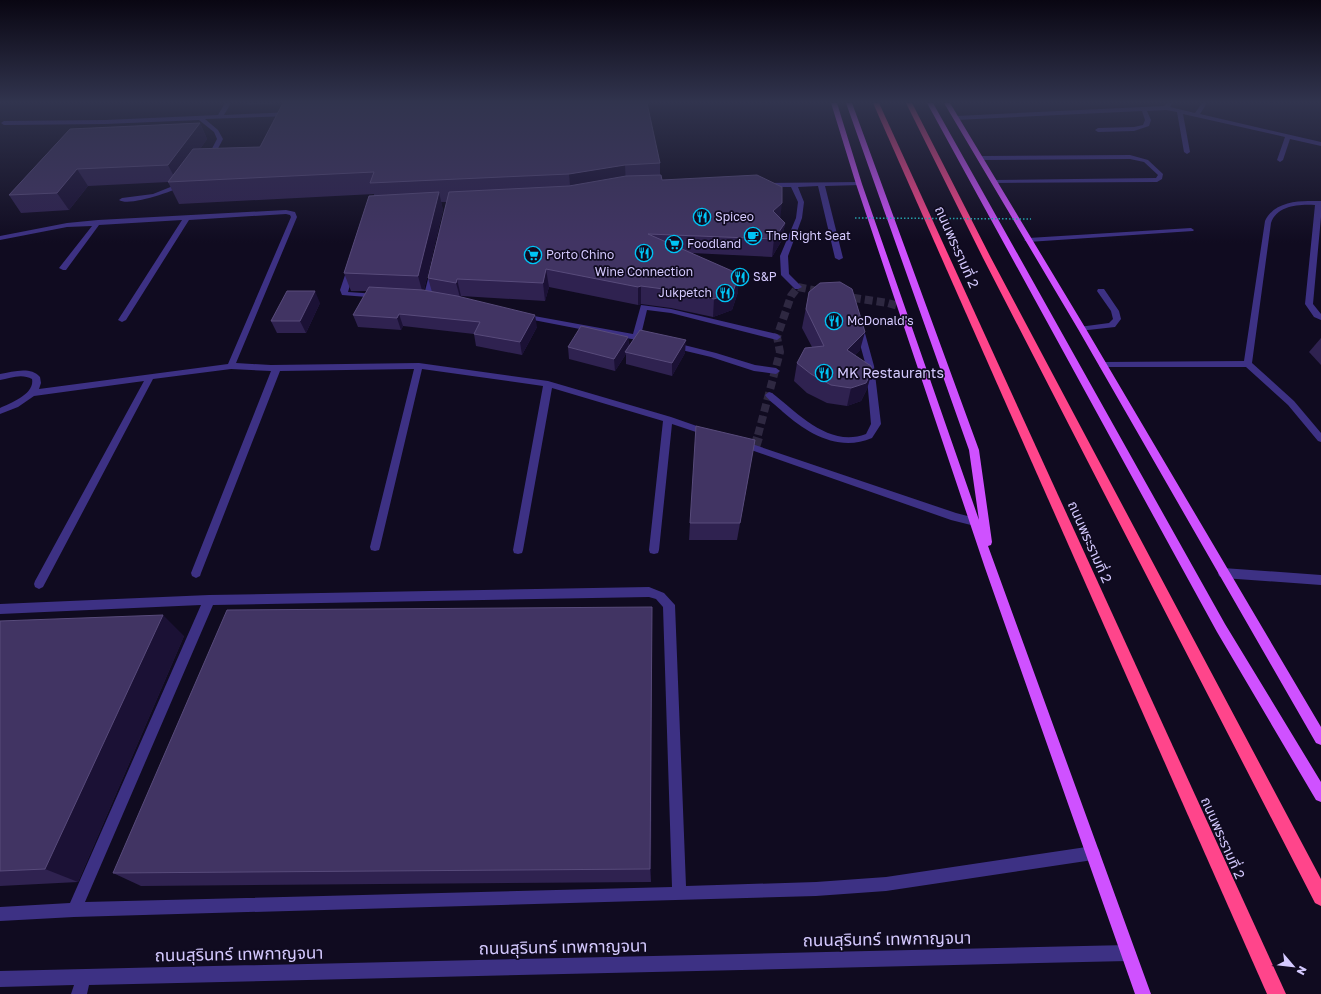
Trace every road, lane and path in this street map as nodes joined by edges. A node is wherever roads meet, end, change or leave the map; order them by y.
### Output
1 (215, 149) edge
2 (848, 149) edge
3 (866, 149) edge
4 (897, 149) edge
5 (932, 149) edge
6 (955, 149) edge
7 (975, 149) edge
8 (1284, 149) edge
9 (980, 158) junction
10 (1280, 160) dead end
11 (202, 167) edge
12 (192, 177) edge
13 (993, 181) junction
14 (821, 184) junction
15 (859, 184) junction
16 (794, 185) junction
17 (755, 186) edge
18 (122, 200) dead end
19 (1320, 203) edge
20 (187, 217) junction
21 (855, 218) dead end
22 (1031, 219) dead end
23 (98, 222) junction
24 (1191, 230) dead end
25 (0, 238) edge
26 (1028, 240) junction
27 (839, 258) dead end
28 (353, 260) edge
29 (436, 263) edge
30 (63, 268) dead end
31 (798, 287) dead end
32 (1101, 291) dead end
33 (388, 297) edge
34 (427, 299) edge
35 (512, 314) edge
36 (1321, 318) edge
37 (122, 320) dead end
38 (856, 320) edge
39 (1082, 329) junction
40 (636, 337) junction
41 (777, 337) dead end
42 (652, 340) edge
43 (667, 344) edge
44 (1248, 364) junction
45 (1103, 365) junction
46 (230, 366) junction
47 (419, 366) junction
48 (278, 368) junction
49 (776, 371) dead end
50 (151, 376) junction
51 (0, 377) edge
52 (548, 384) junction
53 (33, 393) junction
54 (769, 394) dead end
55 (0, 411) edge
56 (668, 419) junction
57 (714, 436) edge
58 (1321, 439) edge
59 (728, 440) edge
60 (975, 522) junction
61 (375, 547) dead end
62 (518, 550) dead end
63 (654, 550) dead end
64 (990, 568) junction
65 (196, 573) dead end
66 (1223, 573) junction
67 (1321, 580) edge
68 (39, 584) dead end
69 (209, 600) junction
70 (0, 609) edge
71 (1321, 739) edge
72 (1321, 795) edge
73 (1093, 853) junction
74 (679, 894) junction
75 (1321, 897) edge
76 (74, 910) junction
77 (0, 914) edge
78 (1128, 953) junction
79 (84, 976) junction
80 (0, 979) edge
81 (79, 994) edge
82 (1143, 994) edge
83 (1277, 994) edge

1 - 11 street
2 - 15 main road
3 - 64 main road
4 - 83 highway, ถนนพระรามที่ 2
5 - 75 highway, ถนนพระรามที่ 2
6 - 72 main road
7 - 9 main road
8 - 10 street
9 - 13 main road
9 - 13 street
12 - 18 street
13 - 26 main road
14 - 15 street
14 - 16 street
14 - 27 street
15 - 60 main road
16 - 17 street
16 - 31 street
19 - 36 street
19 - 44 street
20 - 23 street
20 - 37 street
20 - 46 street
21 - 22 path, bridge
23 - 25 street
23 - 30 street
24 - 26 street
26 - 39 main road
28 - 33 street
29 - 34 street
32 - 39 street
35 - 40 street
38 - 54 street
39 - 45 main road
40 - 41 street
40 - 42 street
43 - 49 street
44 - 45 street
44 - 58 street
45 - 66 main road
46 - 48 street
46 - 50 street
47 - 48 street
47 - 52 street
47 - 61 street
48 - 65 street
50 - 53 street
50 - 68 street
51 - 53 street
52 - 56 street
52 - 62 street
53 - 55 street
56 - 57 street
56 - 63 street
59 - 60 street
60 - 64 main road
64 - 73 main road
66 - 67 street
66 - 71 main road
69 - 70 street
69 - 74 street
69 - 76 street
73 - 74 street
73 - 78 main road
74 - 76 street
76 - 77 street
78 - 79 street, ถนนสุรินทร์ เทพกาญจนา
78 - 82 main road
79 - 80 street, ถนนสุรินทร์ เทพกาญจนา
79 - 81 street

